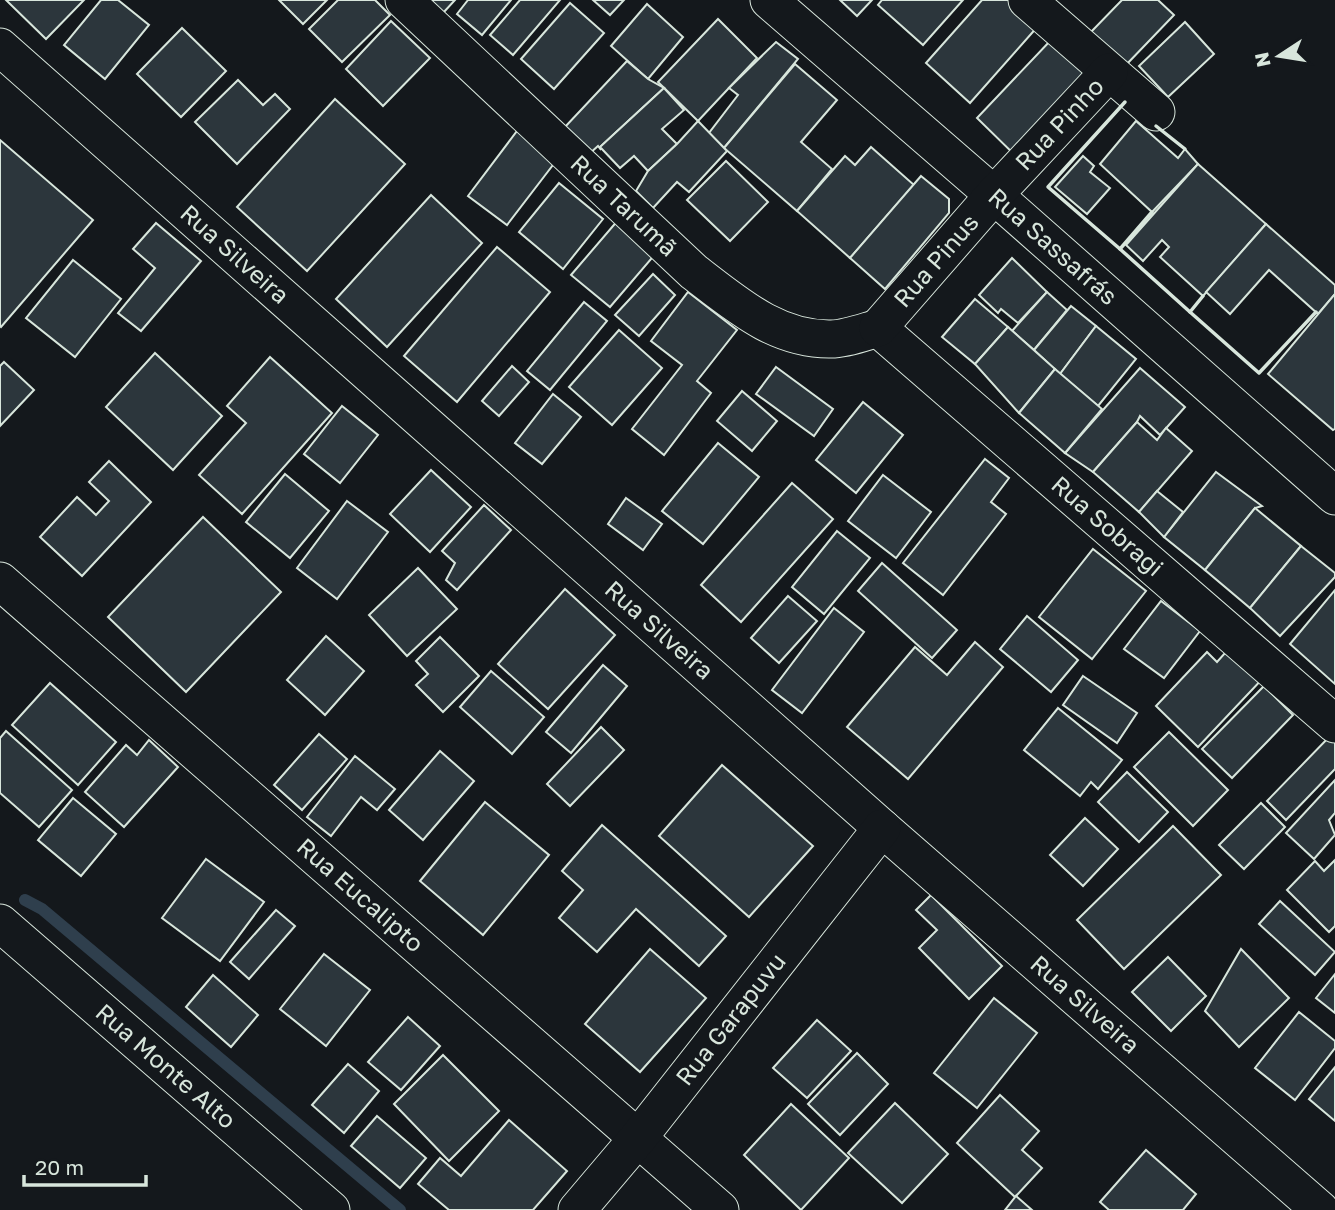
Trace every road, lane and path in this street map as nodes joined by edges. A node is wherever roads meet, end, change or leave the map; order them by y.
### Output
1 (404, 0) edge
2 (769, 0) edge
3 (1027, 0) edge
4 (0, 47) edge
5 (1109, 72) junction
6 (1156, 112) dead end
7 (994, 194) junction
8 (878, 328) junction
9 (1335, 496) edge
10 (0, 581) edge
11 (1335, 724) edge
12 (882, 828) junction
13 (0, 923) edge
14 (638, 1138) junction
15 (331, 1210) edge
16 (577, 1210) edge
17 (720, 1210) edge
18 (1320, 1210) edge

1 - 8 street, Rua Tarumã
2 - 7 street, Rua Sassafrás
3 - 5 street, Rua Pinho
4 - 12 street, Rua Silveira
5 - 6 street
5 - 7 street, Rua Pinho
7 - 8 street, Rua Pinus
7 - 9 street, Rua Sassafrás
8 - 11 street, Rua Sobragi
10 - 14 street, Rua Eucalipto
12 - 14 street, Rua Garapuvu
12 - 18 street, Rua Silveira
13 - 15 street, Rua Monte Alto
14 - 16 street, Rua Garapuvu
14 - 17 street, Rua Eucalipto

